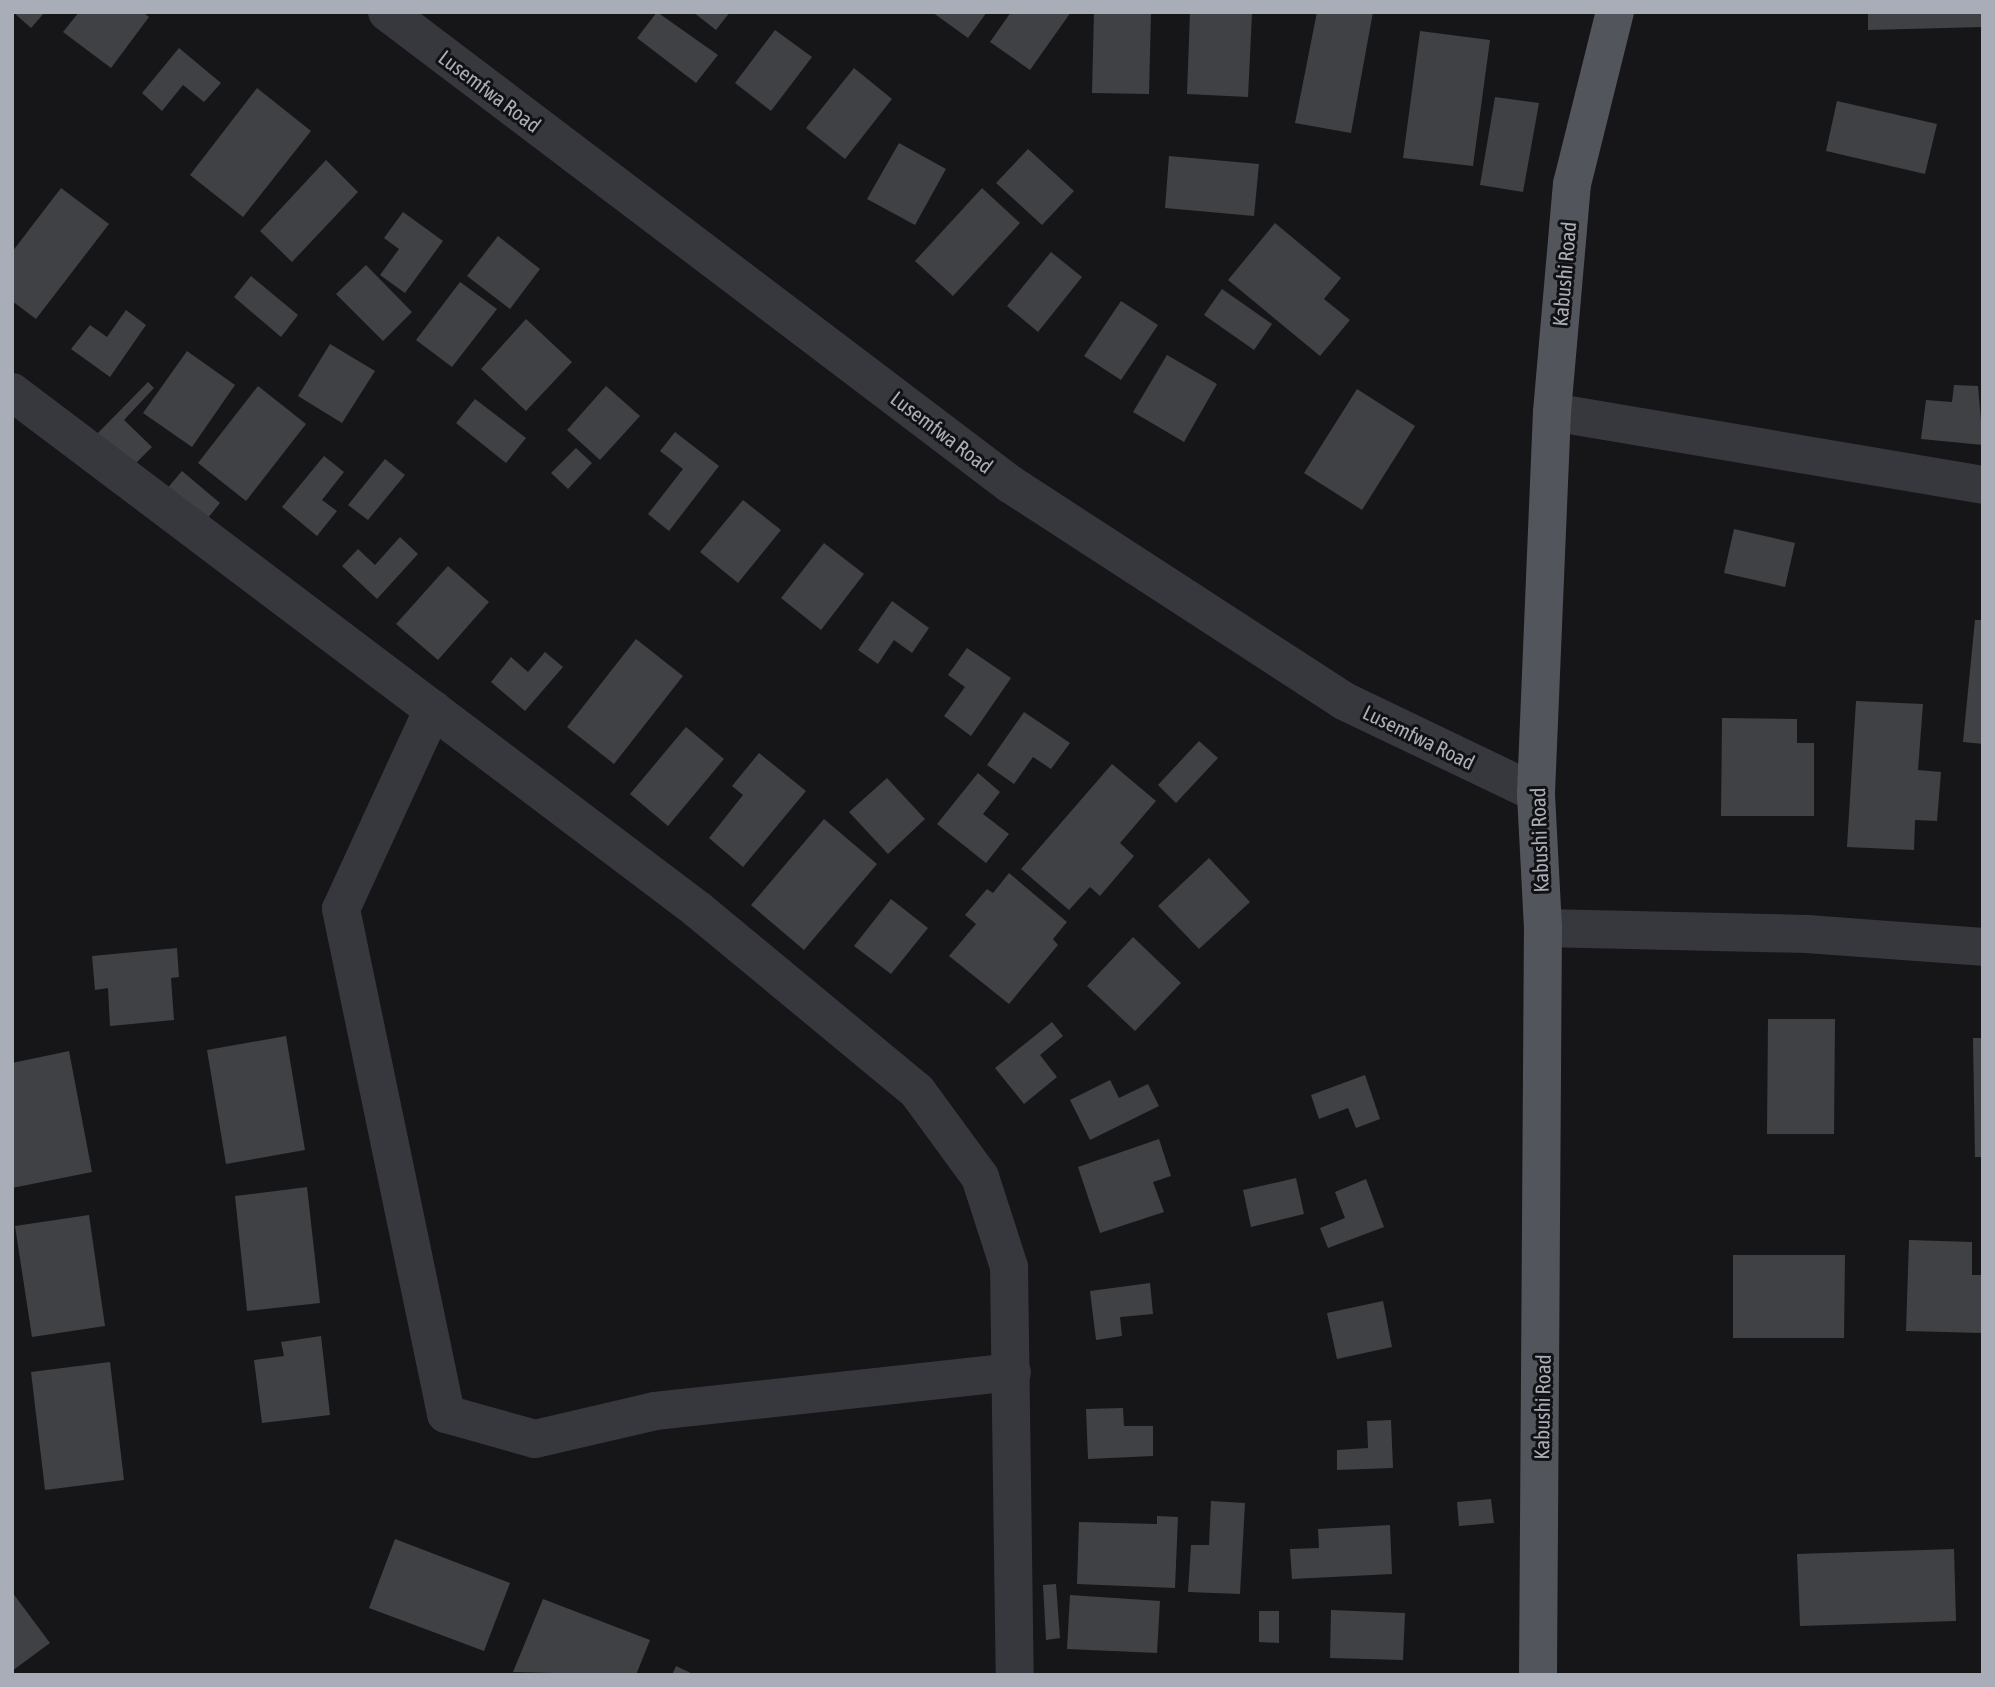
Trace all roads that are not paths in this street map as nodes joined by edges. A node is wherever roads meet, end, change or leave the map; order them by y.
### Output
1 (387, 12) edge
2 (1615, 12) edge
3 (12, 392) edge
4 (1552, 412) junction
5 (1983, 485) edge
6 (433, 709) junction
7 (1536, 793) junction
8 (1542, 928) junction
9 (1983, 947) edge
10 (1012, 1372) junction
11 (1014, 1675) edge
12 (1538, 1675) edge

1 - 7 street, Lusemfwa Road
2 - 4 main road, Kabushi Road
3 - 6 street
4 - 5 street
4 - 7 main road, Kabushi Road
6 - 10 street
6 - 10 street
7 - 8 main road, Kabushi Road
8 - 9 street
8 - 12 main road, Kabushi Road
10 - 11 street

